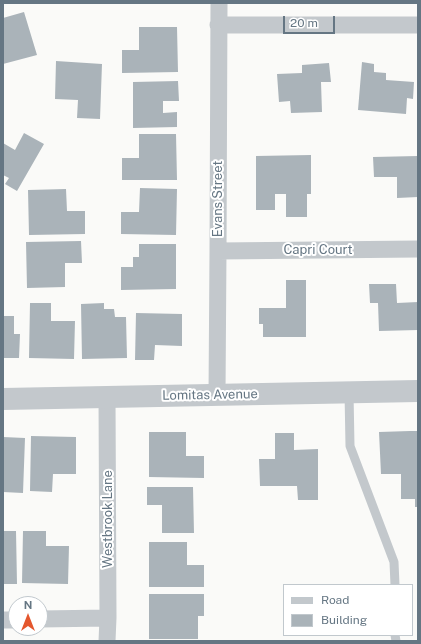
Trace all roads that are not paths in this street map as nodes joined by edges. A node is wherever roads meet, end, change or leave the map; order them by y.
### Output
1 (219, 3) edge
2 (218, 25) junction
3 (418, 25) edge
4 (418, 249) edge
5 (218, 251) junction
6 (418, 391) edge
7 (349, 392) junction
8 (217, 395) junction
9 (107, 397) junction
10 (3, 399) edge
11 (395, 584) edge
12 (108, 618) junction
13 (48, 619) edge
14 (107, 641) edge

1 - 2 street, Evans Street
2 - 3 street
2 - 5 street, Evans Street
4 - 5 street, Capri Court
5 - 8 street, Evans Street
6 - 7 street, Lomitas Avenue
7 - 8 street, Lomitas Avenue
7 - 11 lane
8 - 9 street, Lomitas Avenue
9 - 10 street, Lomitas Avenue
9 - 12 street, Westbrook Lane
12 - 13 street
12 - 14 street, Westbrook Lane

